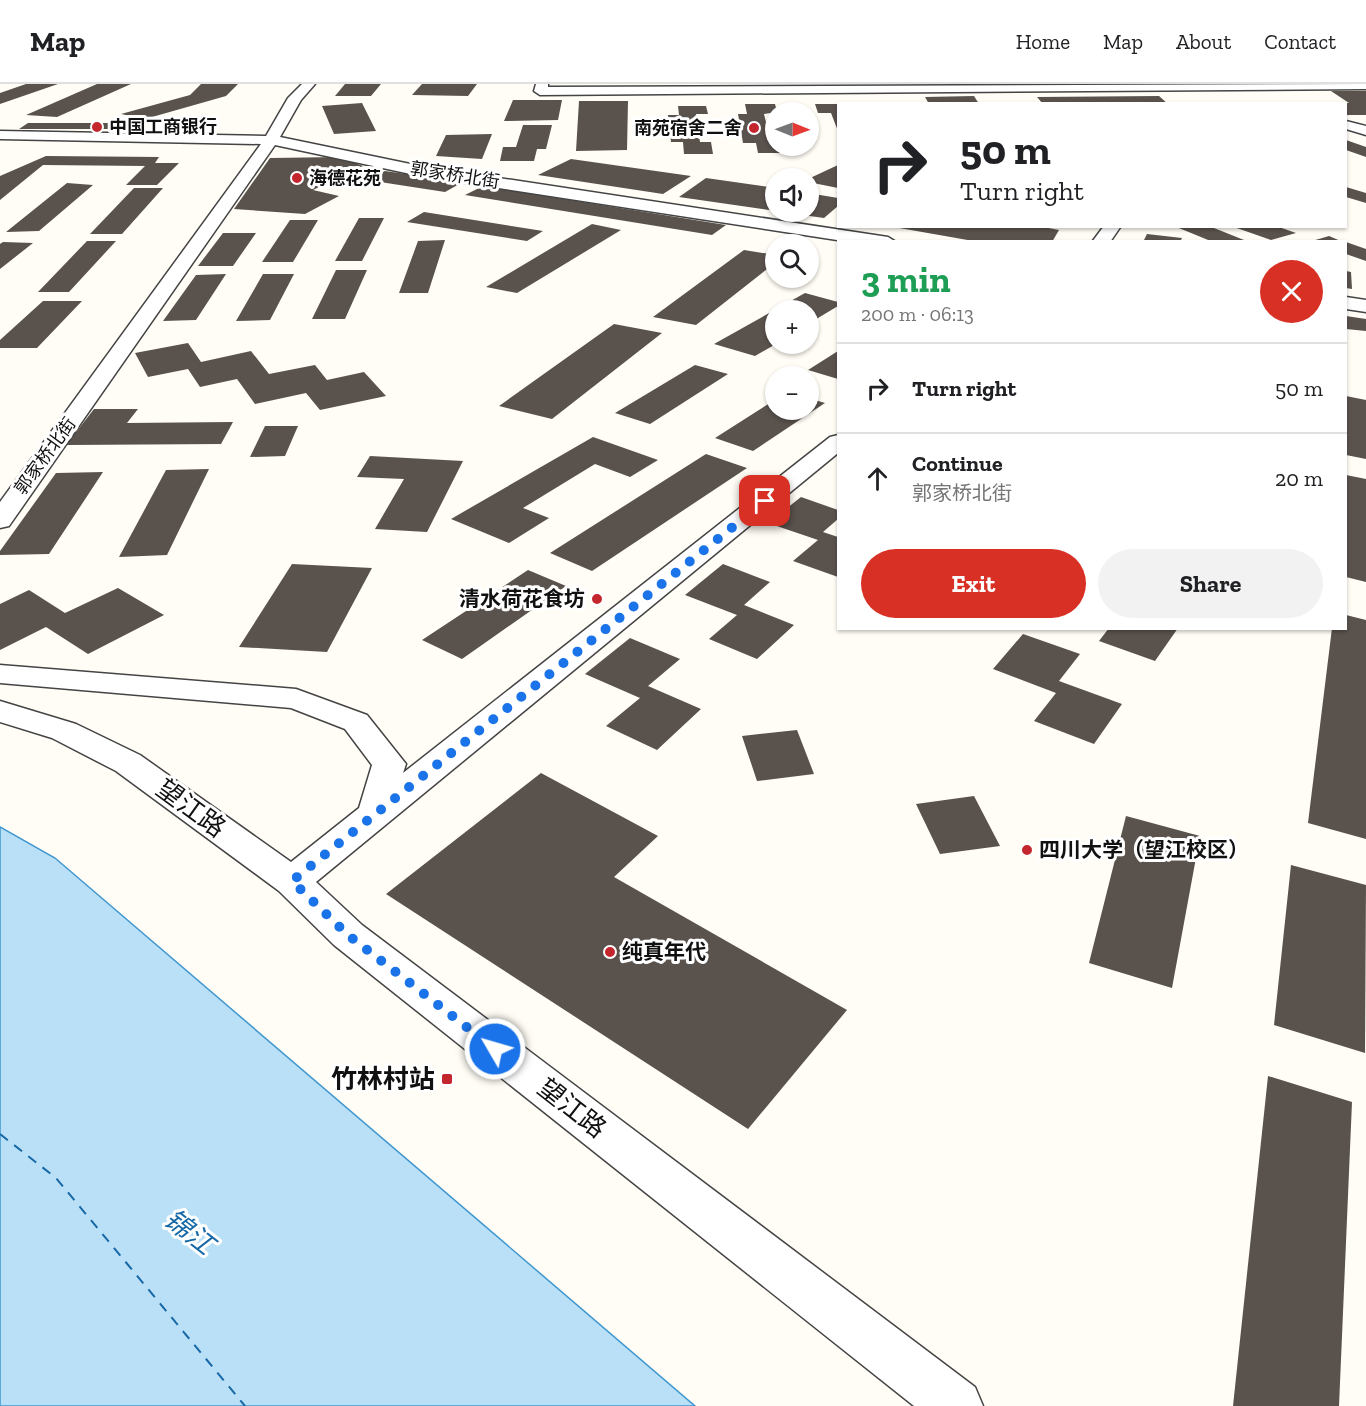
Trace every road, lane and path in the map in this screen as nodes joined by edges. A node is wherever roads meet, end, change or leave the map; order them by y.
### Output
1 (309, 84) edge
2 (542, 84) edge
3 (1253, 85) edge
4 (1366, 85) edge
5 (1001, 86) edge
6 (1213, 86) junction
7 (1263, 100) dead end
8 (1347, 125) edge
9 (1366, 131) edge
10 (0, 135) edge
11 (28, 135) junction
12 (271, 140) junction
13 (9, 148) dead end
14 (1111, 228) edge
15 (875, 240) edge
16 (1102, 240) edge
17 (1347, 303) edge
18 (1366, 306) edge
19 (837, 443) edge
20 (0, 520) edge
21 (0, 674) edge
22 (0, 711) edge
23 (375, 814) junction
24 (292, 881) junction
25 (956, 1406) edge

1 - 12 street
2 - 5 street
3 - 4 street
3 - 6 street
5 - 6 street
6 - 7 street
8 - 9 street
10 - 11 street
11 - 12 street
11 - 13 street
12 - 15 street, 郭家桥北街
12 - 20 street, 郭家桥北街
14 - 16 street
17 - 18 street
19 - 23 street
21 - 23 street
22 - 24 street, 望江路
23 - 24 street
24 - 25 street, 望江路

